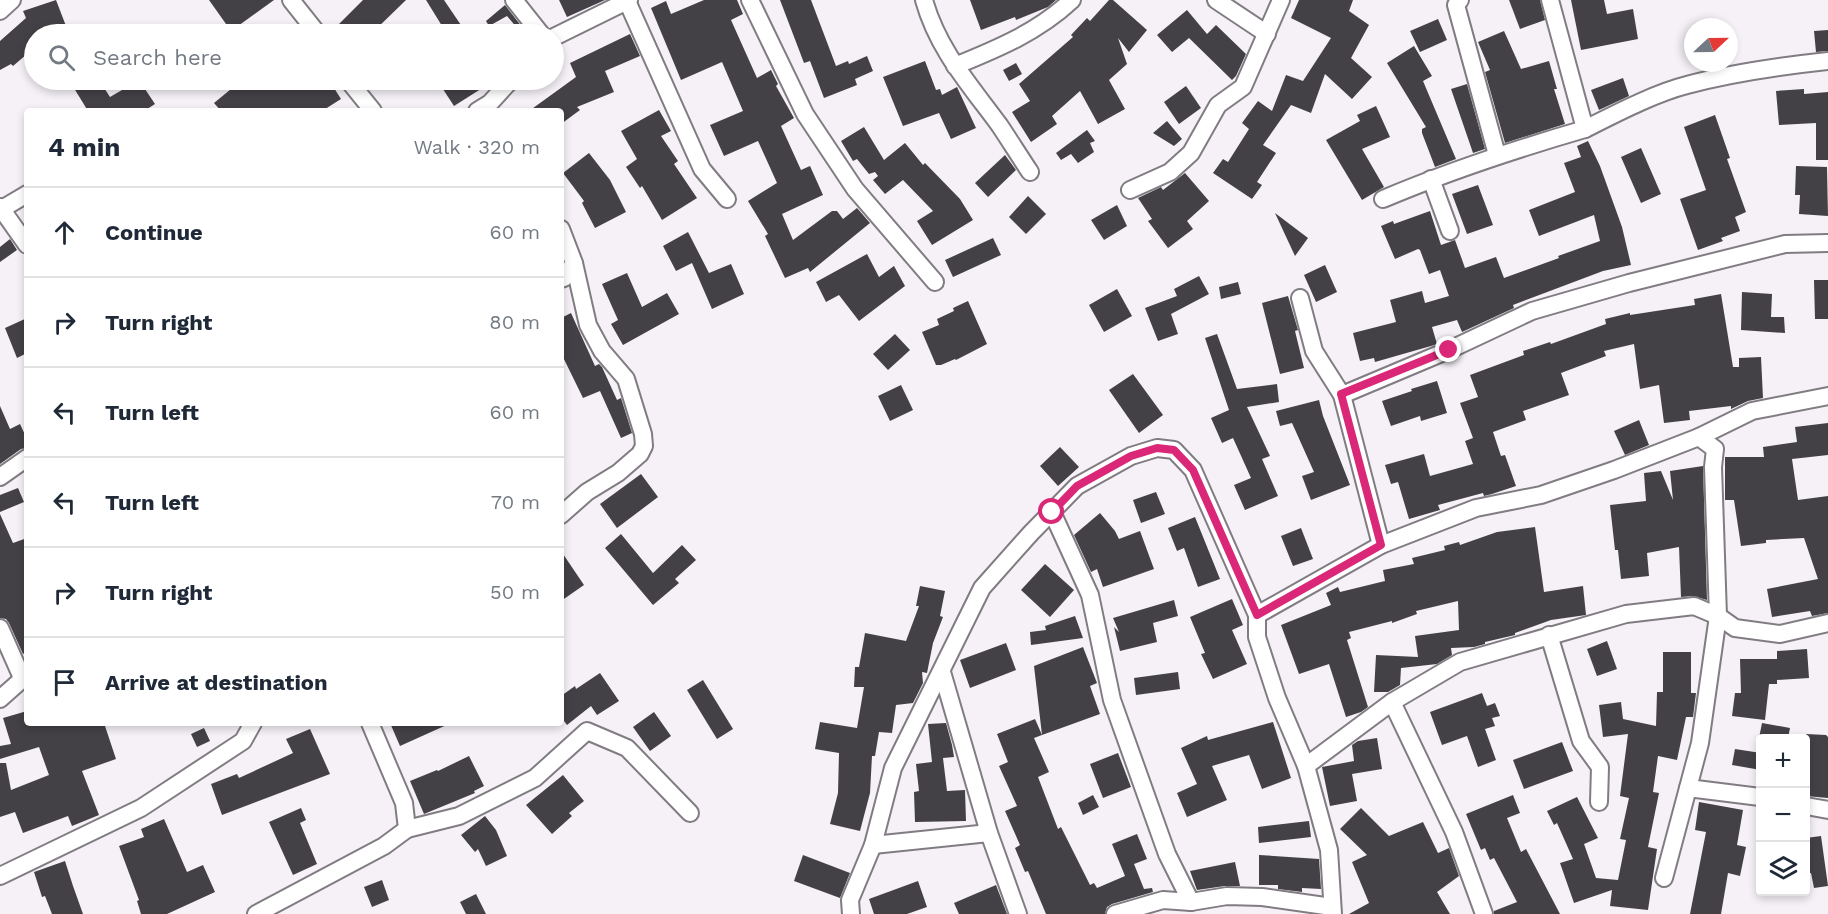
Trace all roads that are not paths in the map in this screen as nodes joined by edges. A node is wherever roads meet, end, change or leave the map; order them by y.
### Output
1 (12, 0) edge
2 (291, 0) edge
3 (514, 0) edge
4 (750, 0) edge
5 (924, 0) edge
6 (1072, 0) edge
7 (1216, 0) edge
8 (1281, 0) edge
9 (1460, 0) edge
10 (1550, 0) edge
11 (628, 1) edge
12 (0, 11) edge
13 (310, 24) edge
14 (533, 24) edge
15 (564, 32) edge
16 (1267, 34) junction
17 (1828, 61) edge
18 (955, 66) junction
19 (356, 90) edge
20 (502, 90) edge
21 (371, 108) edge
22 (487, 108) edge
23 (1585, 129) junction
24 (1497, 155) junction
25 (1030, 172) dead end
26 (1431, 179) junction
27 (1130, 190) dead end
28 (24, 196) edge
29 (727, 199) dead end
30 (1383, 199) dead end
31 (1, 208) edge
32 (1450, 231) dead end
33 (564, 237) edge
34 (24, 241) edge
35 (1828, 243) edge
36 (574, 263) junction
37 (564, 278) edge
38 (934, 282) dead end
39 (1300, 298) dead end
40 (1341, 394) junction
41 (1828, 396) edge
42 (1699, 437) junction
43 (24, 460) edge
44 (0, 477) edge
45 (564, 511) edge
46 (1052, 512) junction
47 (1381, 545) junction
48 (1257, 615) junction
49 (1718, 616) junction
50 (1828, 623) edge
51 (0, 628) edge
52 (1549, 635) junction
53 (942, 672) junction
54 (24, 676) edge
55 (24, 679) edge
56 (0, 699) edge
57 (1392, 702) junction
58 (251, 726) edge
59 (371, 726) edge
60 (1306, 766) junction
61 (1688, 788) junction
62 (1756, 797) edge
63 (1599, 802) dead end
64 (1810, 807) edge
65 (1828, 810) edge
66 (690, 813) dead end
67 (407, 829) junction
68 (989, 833) junction
69 (873, 845) junction
70 (0, 876) edge
71 (1664, 878) dead end
72 (1191, 902) junction
73 (1332, 910) edge
74 (264, 912) edge
75 (851, 914) edge
76 (1018, 914) edge
77 (1115, 914) edge
78 (1484, 914) edge

1 - 12 street
2 - 13 street
3 - 14 street
4 - 38 street
5 - 18 street
6 - 18 street
7 - 16 street
8 - 16 street
9 - 24 street
10 - 23 street
11 - 15 street
11 - 29 street
16 - 27 street
17 - 23 street
18 - 25 street
19 - 21 street
20 - 22 street
23 - 24 street
24 - 26 street
26 - 30 street
26 - 32 street
28 - 31 street
31 - 34 street
33 - 36 street
35 - 40 street
36 - 37 street
36 - 45 street
39 - 40 street
40 - 47 street
41 - 42 street
42 - 47 street
42 - 49 street
43 - 44 street
46 - 48 street
46 - 53 street
46 - 72 street
47 - 48 street
48 - 60 street
49 - 50 street
49 - 52 street
49 - 61 street
51 - 54 street
52 - 57 street
52 - 63 street
53 - 68 street
53 - 69 street
55 - 56 street
57 - 60 street
57 - 78 street
58 - 70 street
59 - 67 street
60 - 73 street
61 - 62 street
61 - 71 street
64 - 65 street
66 - 67 street
67 - 74 street
68 - 69 street
68 - 76 street
69 - 75 street
72 - 73 street
72 - 77 street

